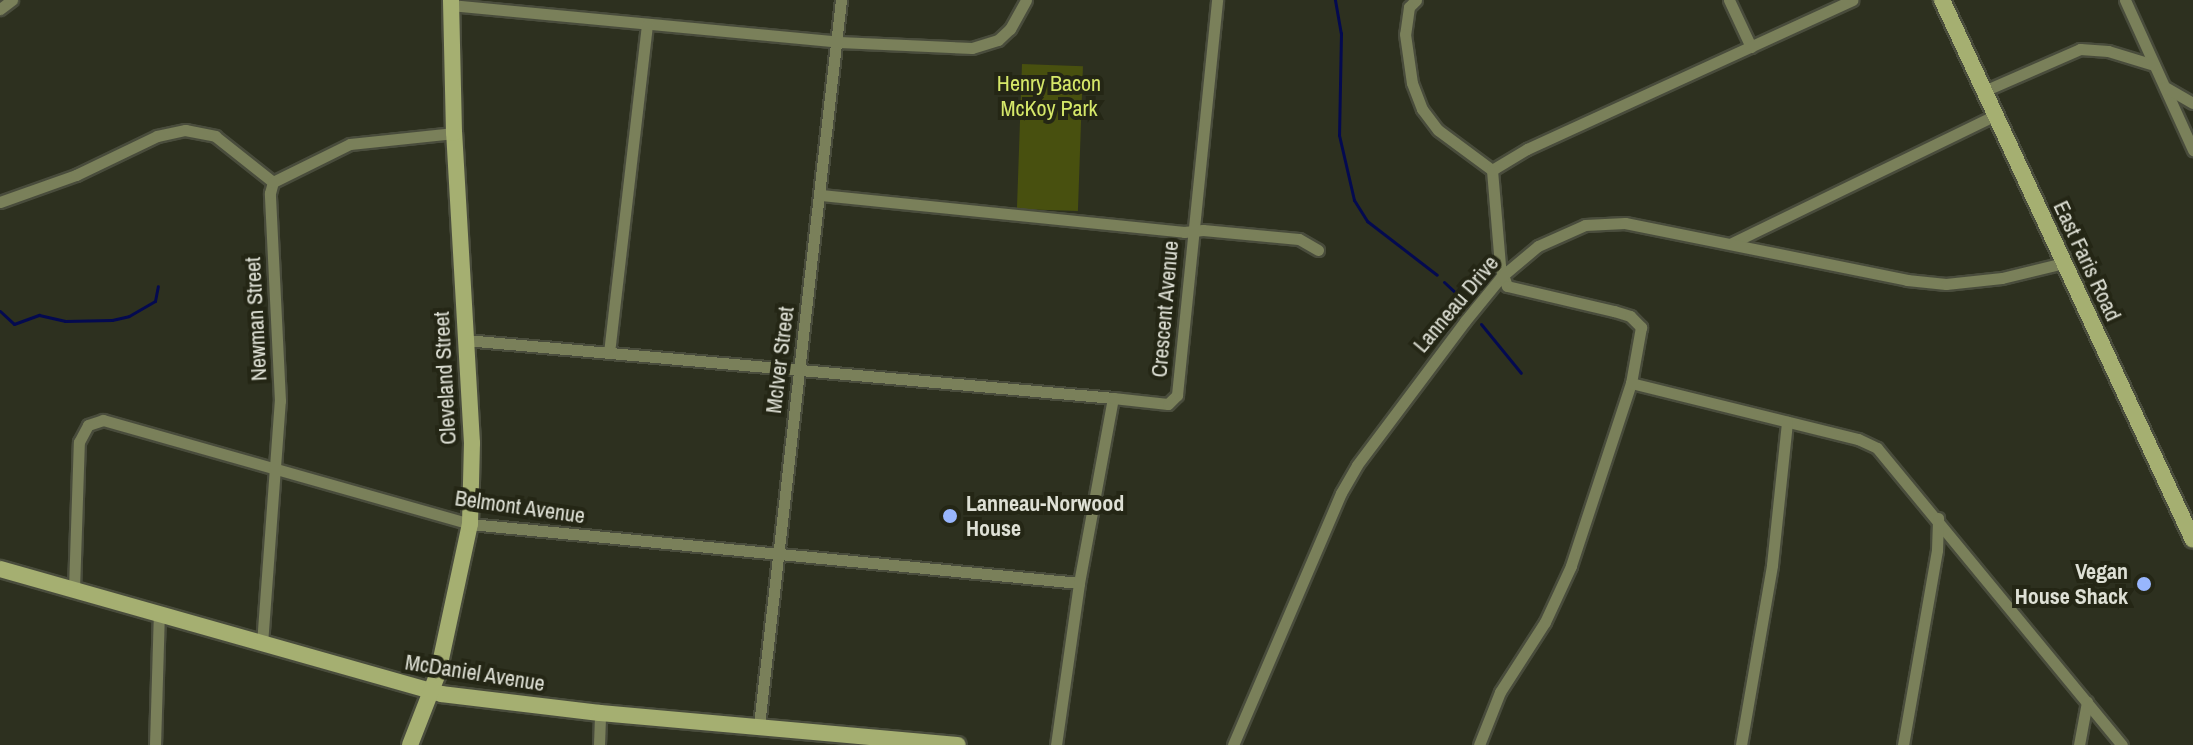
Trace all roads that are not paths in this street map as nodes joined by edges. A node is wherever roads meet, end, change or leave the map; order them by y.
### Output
1 (12, 0) edge
2 (841, 0) edge
3 (1026, 0) edge
4 (1217, 0) edge
5 (1416, 0) edge
6 (1729, 0) edge
7 (1852, 0) edge
8 (1942, 0) edge
9 (2125, 0) edge
10 (450, 2) edge
11 (0, 9) edge
12 (647, 25) junction
13 (839, 42) junction
14 (1751, 47) junction
15 (2154, 65) junction
16 (2164, 87) junction
17 (1984, 91) junction
18 (2193, 103) edge
19 (1996, 115) junction
20 (454, 133) junction
21 (2193, 150) edge
22 (1492, 170) junction
23 (273, 182) junction
24 (821, 195) junction
25 (0, 202) edge
26 (1192, 232) junction
27 (1731, 243) junction
28 (1318, 250) dead end
29 (2064, 263) junction
30 (1501, 277) junction
31 (465, 340) junction
32 (609, 353) junction
33 (799, 371) junction
34 (1631, 383) junction
35 (1113, 398) junction
36 (1787, 422) junction
37 (274, 469) junction
38 (1938, 518) junction
39 (470, 524) junction
40 (2193, 540) edge
41 (777, 556) junction
42 (0, 569) edge
43 (1079, 583) junction
44 (74, 589) junction
45 (159, 614) junction
46 (262, 644) junction
47 (431, 691) junction
48 (2087, 702) junction
49 (600, 713) junction
50 (759, 725) junction
51 (799, 737) edge
52 (155, 745) edge
53 (410, 745) edge
54 (599, 745) edge
55 (958, 745) edge
56 (1056, 745) edge
57 (1233, 745) edge
58 (1479, 745) edge
59 (1741, 745) edge
60 (1903, 745) edge
61 (2079, 745) edge
62 (2122, 745) edge

1 - 11 street
2 - 13 street, McIver Street
3 - 13 street
4 - 26 street, Crescent Avenue
5 - 22 street
6 - 14 street
7 - 14 street
8 - 17 street, East Faris Road
9 - 15 street
10 - 12 street
10 - 20 street, Cleveland Street
12 - 13 street
12 - 32 street
13 - 24 street, McIver Street
14 - 22 street
15 - 16 street
15 - 17 street
16 - 18 street
16 - 21 street
17 - 19 street, East Faris Road
19 - 27 street
19 - 29 street, East Faris Road
20 - 23 street
20 - 31 street, Cleveland Street
22 - 30 street
23 - 25 street
23 - 37 street, Newman Street
24 - 26 street
24 - 33 street, McIver Street
26 - 28 street
26 - 35 street, Crescent Avenue
27 - 29 street, Lanneau Drive
27 - 30 street, Lanneau Drive
29 - 40 street, East Faris Road
30 - 34 street
30 - 57 street, Lanneau Drive
31 - 32 street
31 - 39 street, Cleveland Street
32 - 33 street
33 - 35 street
33 - 41 street, McIver Street
34 - 36 street
34 - 58 street
35 - 43 street
36 - 38 street
36 - 59 street
37 - 39 street, Belmont Avenue
37 - 44 street, Belmont Avenue
37 - 46 street, Newman Street
38 - 48 street
38 - 60 street
39 - 41 street, Belmont Avenue
39 - 47 street, Cleveland Street
41 - 43 street, Belmont Avenue
41 - 50 street, McIver Street
42 - 44 street, McDaniel Avenue
43 - 56 street
44 - 45 street, McDaniel Avenue
45 - 46 street, McDaniel Avenue
45 - 52 street
46 - 47 street, McDaniel Avenue
47 - 49 street, McDaniel Avenue
47 - 53 street, Cleveland Street
48 - 61 street
48 - 62 street
49 - 50 street, McDaniel Avenue
49 - 54 street
50 - 51 street, McDaniel Avenue
51 - 55 street, McDaniel Avenue

